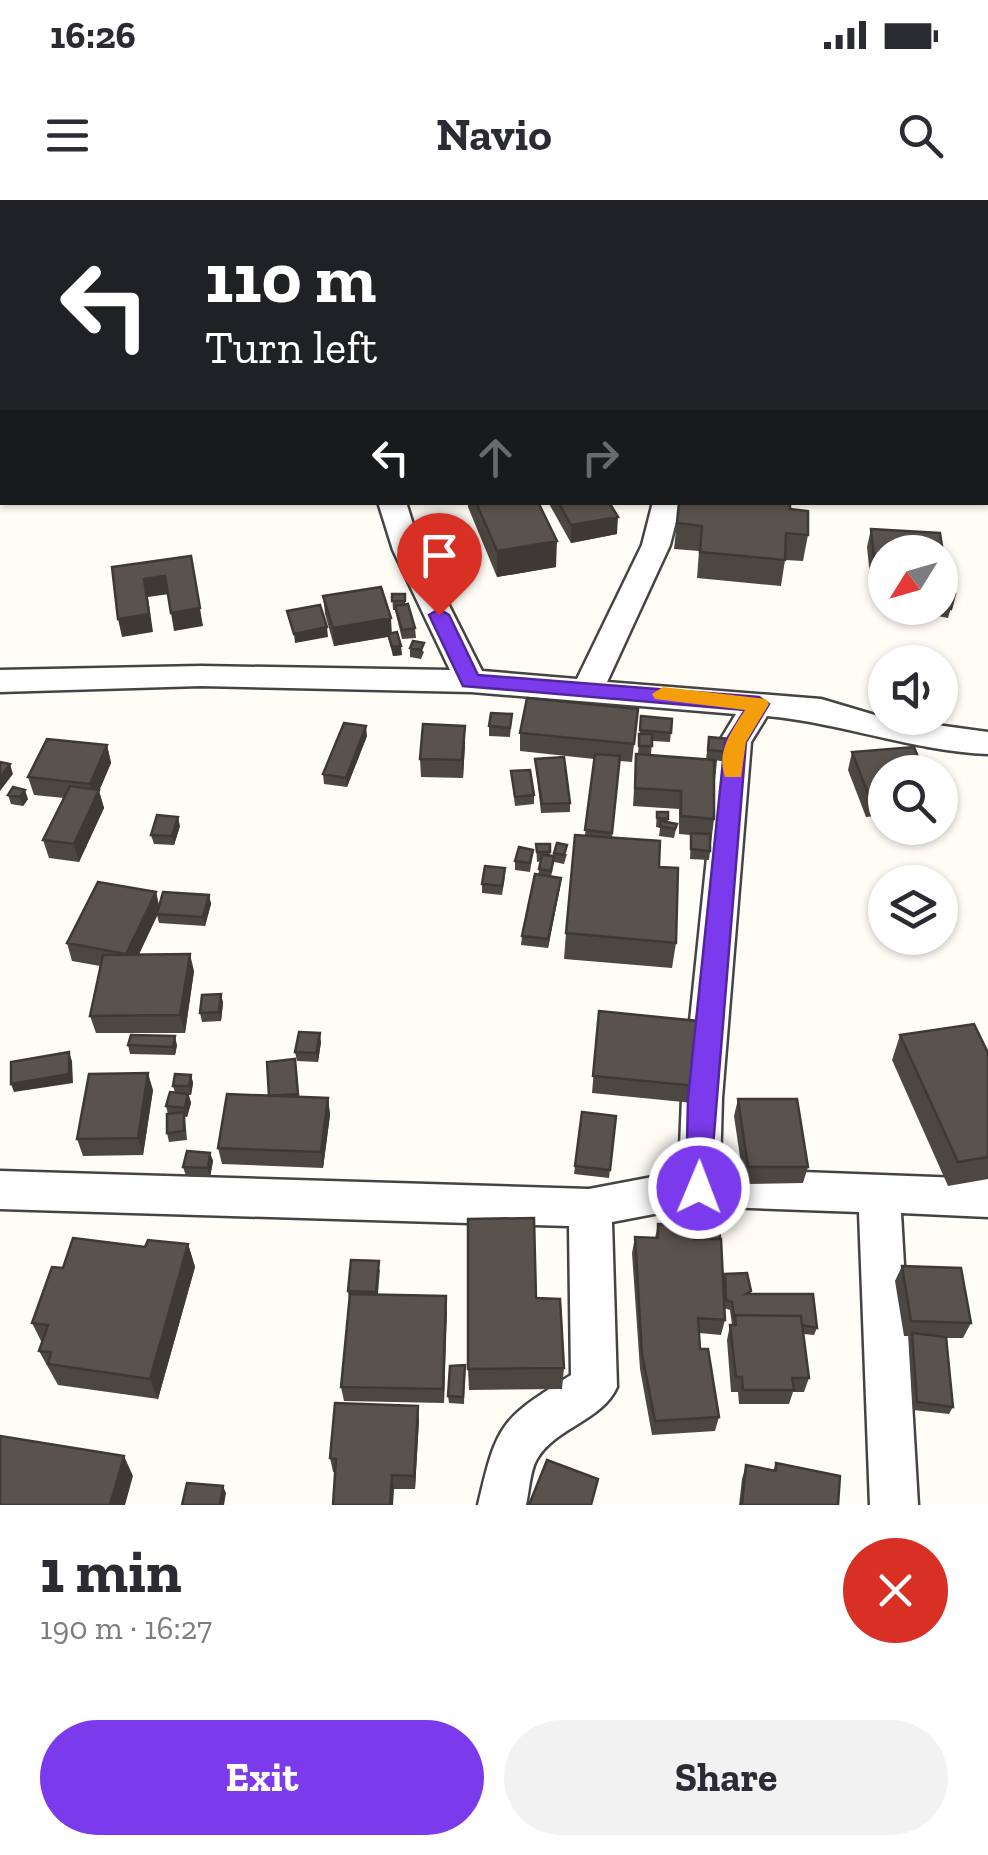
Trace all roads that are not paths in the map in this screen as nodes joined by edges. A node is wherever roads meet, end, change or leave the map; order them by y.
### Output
1 (393, 505) edge
2 (666, 505) edge
3 (0, 681) edge
4 (470, 681) junction
5 (588, 689) junction
6 (759, 704) junction
7 (988, 744) edge
8 (699, 1188) junction
9 (0, 1190) edge
10 (879, 1194) junction
11 (988, 1198) edge
12 (588, 1208) junction
13 (502, 1505) edge
14 (894, 1505) edge

1 - 4 street
2 - 5 street
3 - 4 street
4 - 5 street
5 - 6 street
6 - 7 street
6 - 8 street
8 - 10 street
8 - 12 street
9 - 12 street
10 - 11 street
10 - 14 street
12 - 13 street

